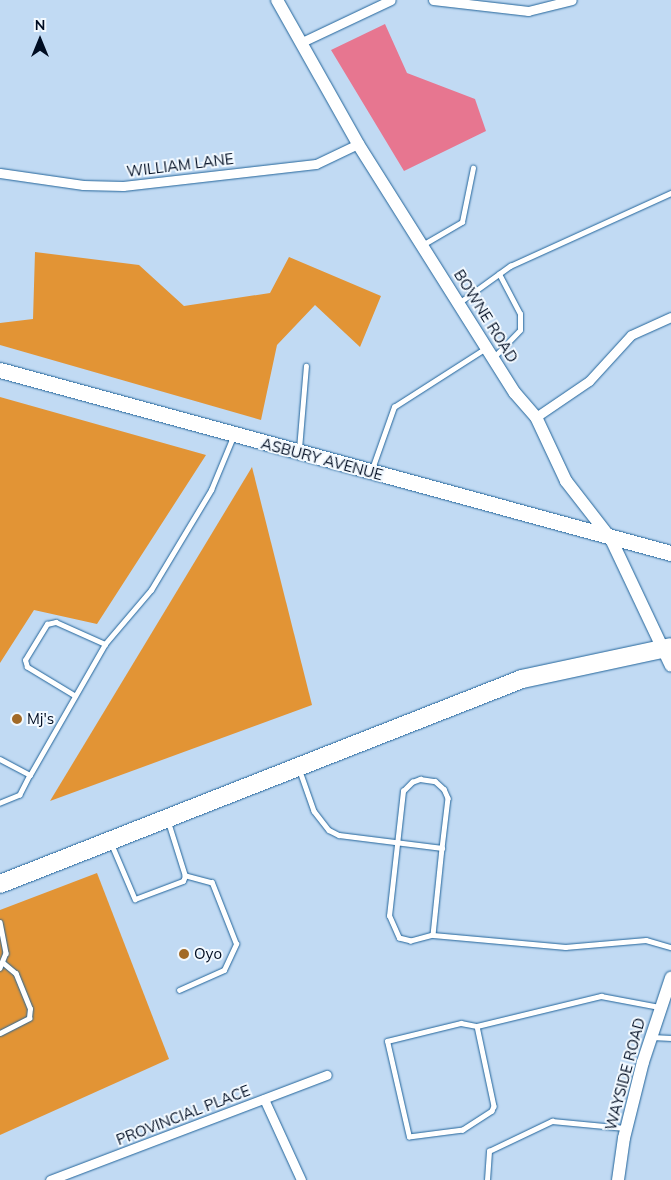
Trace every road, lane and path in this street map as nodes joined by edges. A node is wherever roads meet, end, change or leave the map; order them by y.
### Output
1 (277, 0) edge
2 (391, 0) edge
3 (433, 0) edge
4 (572, 0) edge
5 (302, 42) junction
6 (358, 144) junction
7 (473, 168) dead end
8 (0, 172) edge
9 (671, 193) edge
10 (423, 245) junction
11 (499, 274) junction
12 (459, 303) junction
13 (671, 317) edge
14 (490, 352) junction
15 (306, 366) dead end
16 (0, 370) edge
17 (536, 417) junction
18 (234, 435) junction
19 (298, 453) junction
20 (370, 472) junction
21 (611, 540) junction
22 (644, 548) junction
23 (671, 554) edge
24 (671, 558) edge
25 (105, 644) junction
26 (668, 648) edge
27 (671, 666) edge
28 (75, 696) junction
29 (0, 759) edge
30 (298, 767) junction
31 (30, 776) junction
32 (0, 802) edge
33 (167, 818) junction
34 (110, 841) junction
35 (396, 844) junction
36 (442, 848) junction
37 (185, 876) junction
38 (0, 884) edge
39 (0, 922) edge
40 (433, 935) junction
41 (671, 947) edge
42 (1, 966) edge
43 (671, 978) edge
44 (179, 990) dead end
45 (660, 1007) junction
46 (477, 1026) junction
47 (0, 1033) edge
48 (651, 1037) junction
49 (671, 1038) edge
50 (327, 1075) dead end
51 (264, 1099) junction
52 (626, 1128) junction
53 (50, 1180) edge
54 (301, 1180) edge
55 (487, 1180) edge
56 (618, 1180) edge

1 - 5 street, BOWNE ROAD
2 - 5 street
3 - 4 street
5 - 6 street, BOWNE ROAD
6 - 8 street, WILLIAM LANE
6 - 10 street, BOWNE ROAD
7 - 10 lane
9 - 11 lane
10 - 12 street, BOWNE ROAD
11 - 12 lane
11 - 14 lane
12 - 14 street, BOWNE ROAD
13 - 17 street
14 - 17 street, BOWNE ROAD
14 - 20 lane
15 - 19 lane
16 - 18 main road, ASBURY AVENUE
17 - 21 street, BOWNE ROAD
18 - 19 main road, ASBURY AVENUE
18 - 25 lane
19 - 20 main road, ASBURY AVENUE
20 - 21 main road, ASBURY AVENUE
21 - 22 main road, ASBURY AVENUE
21 - 26 street, BOWNE ROAD
22 - 23 main road, ASBURY AVENUE
22 - 24 main road, ASBURY AVENUE
25 - 28 lane
25 - 28 lane
26 - 27 street
26 - 30 highway
28 - 31 lane
29 - 31 lane
30 - 33 highway
30 - 35 lane
31 - 32 lane
33 - 34 highway
33 - 37 lane
34 - 37 lane
34 - 38 highway
35 - 36 lane
35 - 36 lane
35 - 40 lane
36 - 40 lane
37 - 44 lane
39 - 42 lane
40 - 41 lane
42 - 47 lane
43 - 45 street, WAYSIDE ROAD
45 - 46 lane
45 - 48 street, WAYSIDE ROAD
46 - 46 lane
48 - 49 lane
48 - 52 street, WAYSIDE ROAD
50 - 51 street, PROVINCIAL PLACE
51 - 53 street, PROVINCIAL PLACE
51 - 54 street
52 - 55 lane
52 - 56 street, WAYSIDE ROAD

